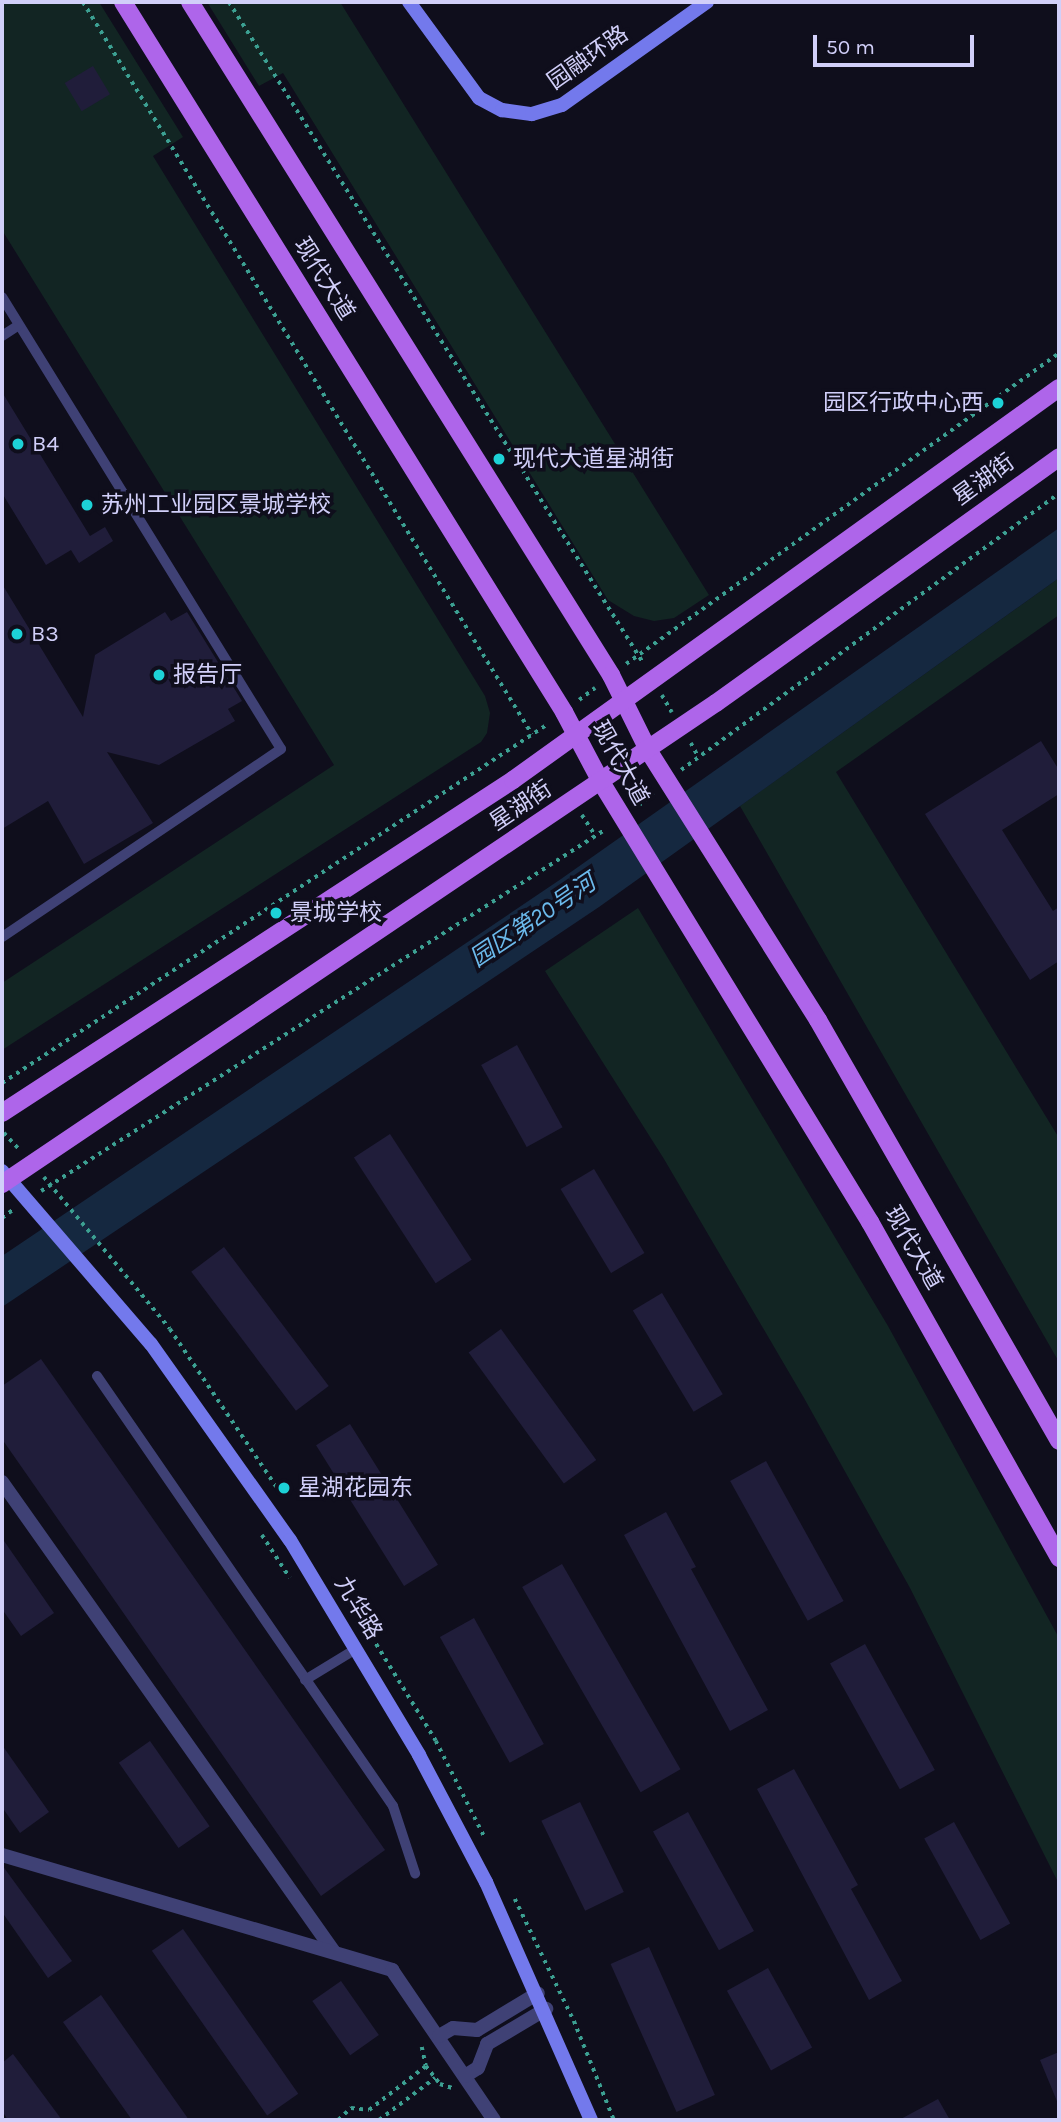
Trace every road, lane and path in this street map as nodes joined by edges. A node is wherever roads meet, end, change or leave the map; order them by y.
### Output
1 (83, 2) edge
2 (123, 2) edge
3 (190, 2) edge
4 (229, 2) edge
5 (409, 2) edge
6 (707, 2) edge
7 (2, 297) edge
8 (19, 325) junction
9 (2, 336) edge
10 (1059, 353) edge
11 (1059, 388) edge
12 (1059, 457) edge
13 (1059, 493) edge
14 (638, 655) junction
15 (611, 675) junction
16 (653, 680) junction
17 (624, 702) junction
18 (564, 712) junction
19 (681, 727) junction
20 (533, 734) junction
21 (576, 735) junction
22 (648, 750) junction
23 (698, 756) junction
24 (547, 757) junction
25 (601, 782) junction
26 (671, 786) junction
27 (573, 801) junction
28 (625, 821) junction
29 (596, 836) junction
30 (2, 937) edge
31 (2, 1083) edge
32 (2, 1113) edge
33 (4, 1178) edge
34 (28, 1200) junction
35 (72, 1209) dead end
36 (2, 1218) edge
37 (98, 1242) dead end
38 (97, 1376) dead end
39 (1059, 1441) edge
40 (2, 1482) edge
41 (1059, 1558) edge
42 (356, 1649) junction
43 (305, 1680) junction
44 (2, 1855) edge
45 (415, 1873) dead end
46 (334, 1952) junction
47 (538, 1993) junction
48 (546, 2009) junction
49 (439, 2036) junction
50 (426, 2066) dead end
51 (466, 2076) junction
52 (435, 2078) dead end
53 (338, 2120) edge
54 (379, 2120) edge
55 (494, 2120) edge
56 (591, 2120) edge

1 - 20 path
2 - 18 main road, 现代大道
3 - 15 main road, 现代大道
4 - 14 path
5 - 6 street, 园融环路
7 - 8 lane
8 - 9 lane
8 - 30 lane
10 - 14 path
11 - 16 main road, 星湖街
12 - 19 main road, 星湖街
13 - 23 path
14 - 15 path
14 - 16 path
15 - 17 main road, 现代大道
15 - 18 path
16 - 17 main road, 星湖街
16 - 19 path
17 - 21 main road, 星湖街
17 - 22 main road, 现代大道
18 - 20 path
18 - 21 main road, 现代大道
19 - 22 main road, 星湖街
19 - 23 path
20 - 24 path
20 - 31 path
21 - 24 main road, 星湖街
21 - 25 main road, 现代大道
22 - 25 main road, 星湖街
22 - 26 main road, 现代大道
23 - 26 path
24 - 32 main road, 星湖街
25 - 27 main road, 星湖街
25 - 28 main road, 现代大道
26 - 28 path
26 - 39 main road, 现代大道
27 - 29 path
27 - 33 main road, 星湖街
28 - 29 path
28 - 41 main road, 现代大道
29 - 34 path
33 - 34 street, 九华路
34 - 36 path
34 - 42 street, 九华路
35 - 37 path
38 - 43 lane
40 - 46 street
42 - 43 lane
42 - 47 street, 九华路
43 - 45 lane
44 - 46 street
46 - 49 street
47 - 48 street, 九华路
47 - 49 street
48 - 51 street
48 - 56 street, 九华路
49 - 51 street
50 - 53 path
51 - 55 street
52 - 54 path

